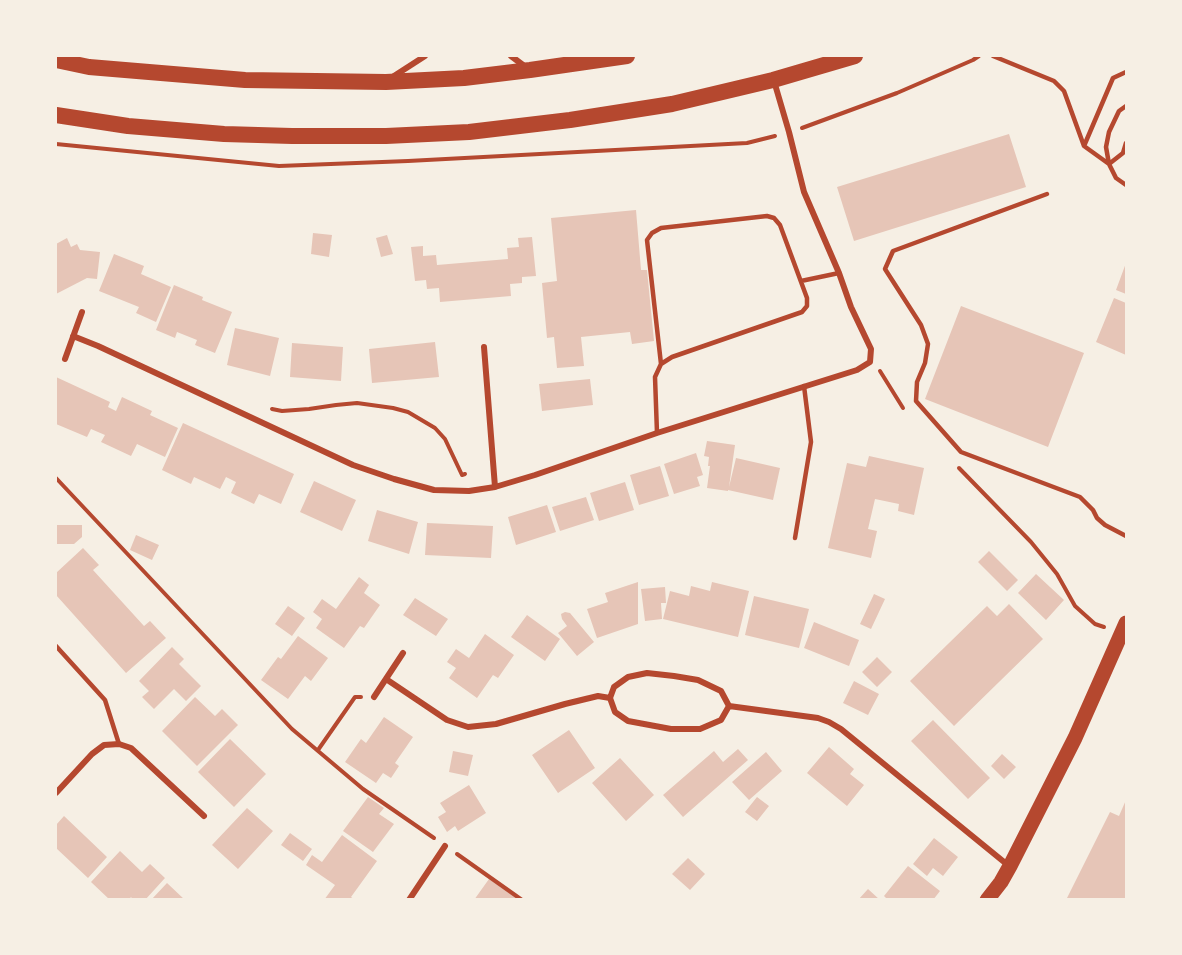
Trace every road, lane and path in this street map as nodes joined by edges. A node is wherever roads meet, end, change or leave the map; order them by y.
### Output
1 (425, 56) edge
2 (511, 56) edge
3 (627, 56) edge
4 (855, 56) edge
5 (993, 56) edge
6 (56, 60) edge
7 (530, 70) junction
8 (1126, 72) edge
9 (773, 80) junction
10 (386, 82) junction
11 (1126, 106) edge
12 (56, 115) edge
13 (1126, 143) edge
14 (1084, 146) junction
15 (1108, 164) junction
16 (1126, 185) edge
17 (1047, 194) dead end
18 (839, 273) junction
19 (801, 281) junction
20 (82, 312) dead end
21 (73, 336) junction
22 (484, 347) dead end
23 (65, 360) dead end
24 (870, 362) junction
25 (660, 364) junction
26 (804, 386) junction
27 (268, 409) dead end
28 (906, 412) dead end
29 (657, 433) junction
30 (956, 464) dead end
31 (494, 470) junction
32 (56, 478) edge
33 (495, 487) junction
34 (1126, 536) edge
35 (795, 538) dead end
36 (1125, 631) edge
37 (56, 646) edge
38 (403, 653) dead end
39 (386, 679) junction
40 (374, 697) joint
41 (610, 698) junction
42 (729, 706) junction
43 (119, 744) junction
44 (318, 750) junction
45 (56, 793) edge
46 (204, 816) dead end
47 (445, 846) junction
48 (1010, 867) junction
49 (409, 900) edge
50 (522, 900) edge
51 (987, 900) edge

1 - 10 street
2 - 7 street
3 - 7 highway
4 - 9 highway
5 - 14 lane
6 - 10 highway
7 - 10 highway
8 - 14 lane
9 - 12 highway
9 - 18 street
11 - 15 lane
13 - 15 lane
14 - 15 lane
15 - 16 lane
17 - 34 lane
18 - 19 lane
18 - 24 street
19 - 25 lane
19 - 25 lane
20 - 21 street
21 - 23 street
21 - 33 street
22 - 31 street
24 - 26 street
24 - 28 path
25 - 29 lane
26 - 29 street
26 - 35 lane
27 - 31 path
29 - 33 street
30 - 36 path
31 - 33 street
32 - 44 path
36 - 48 main road
37 - 43 lane
38 - 39 street
39 - 40 street
39 - 41 street
40 - 44 path
41 - 42 street
41 - 42 street
42 - 48 street
43 - 45 street
43 - 46 street
44 - 47 path
47 - 49 street
47 - 50 path
48 - 51 main road

